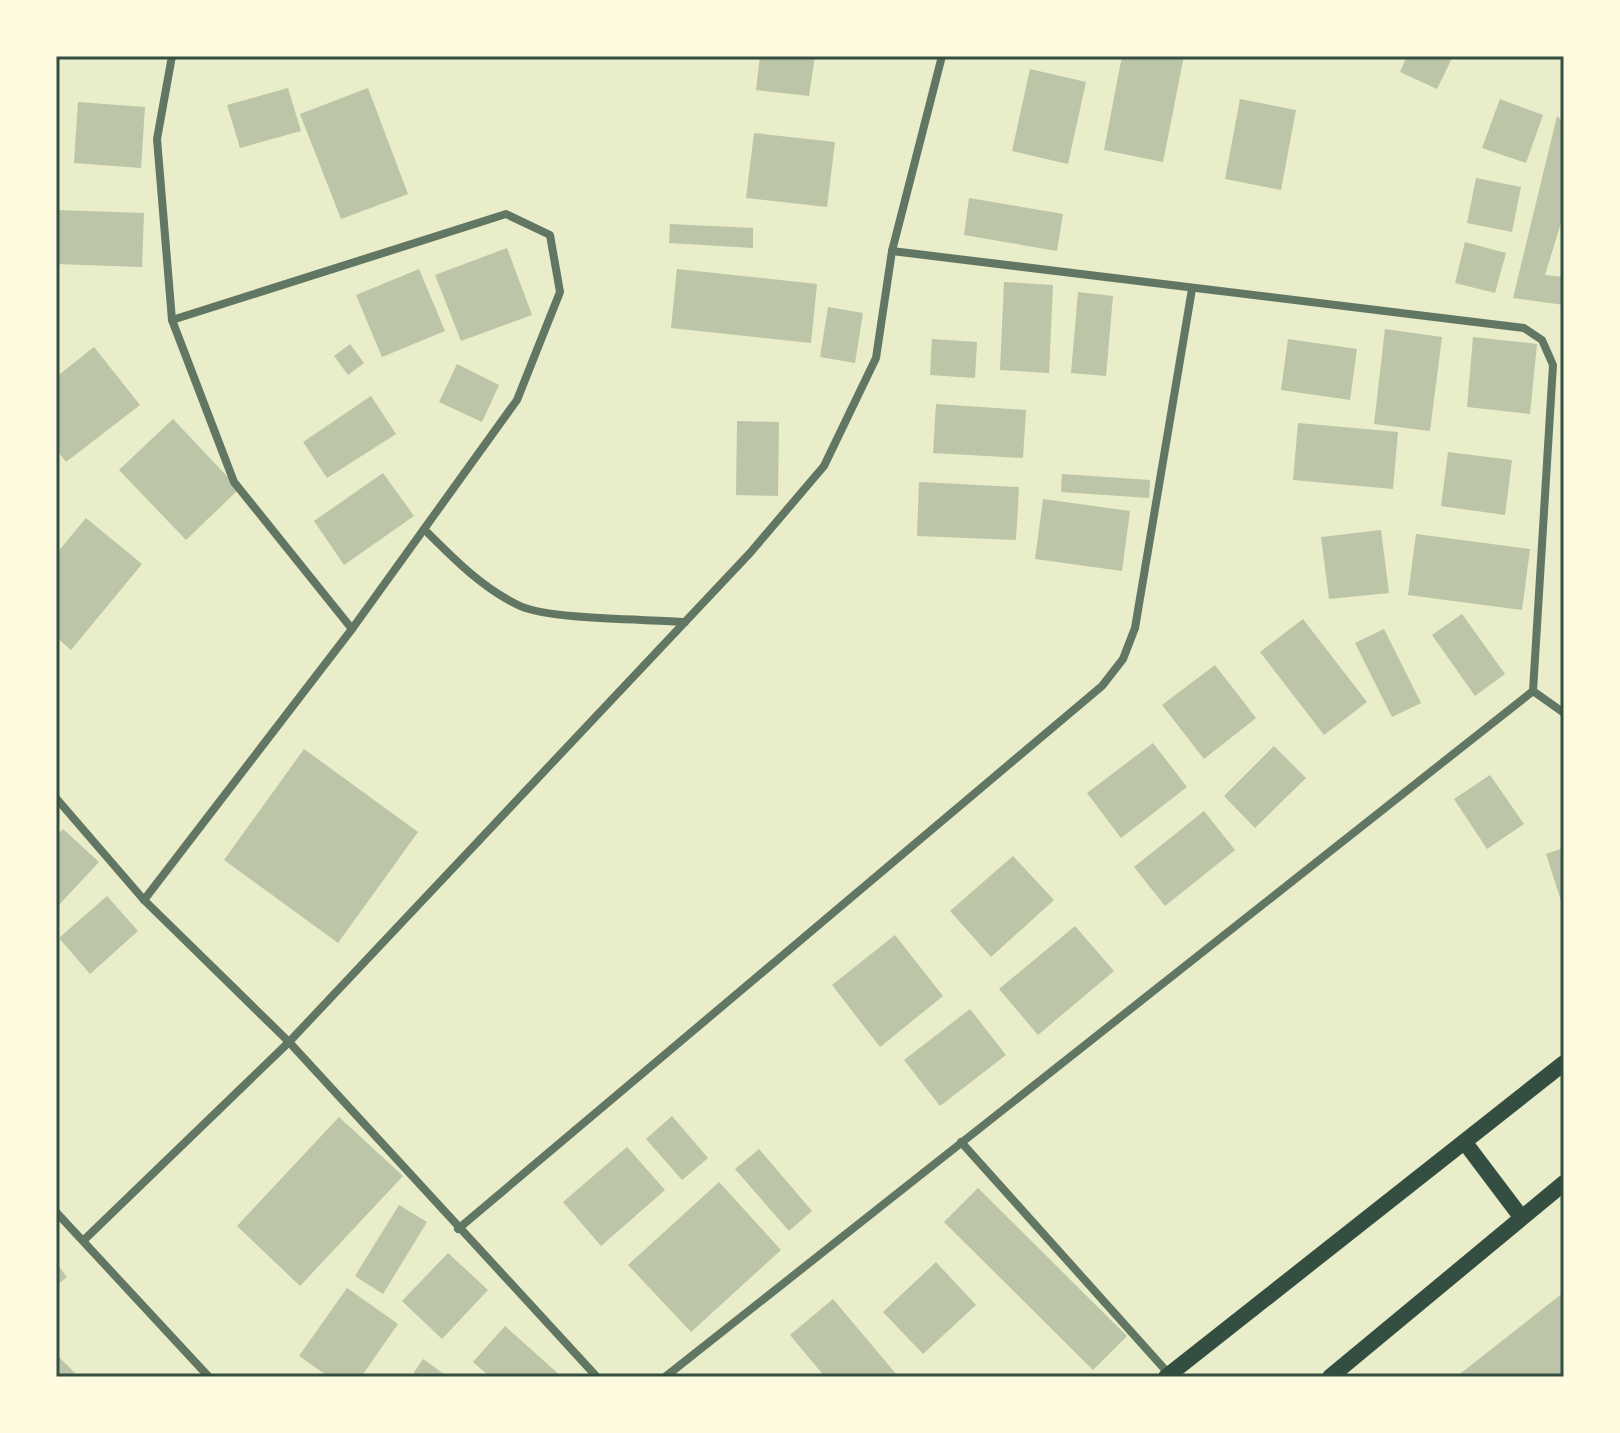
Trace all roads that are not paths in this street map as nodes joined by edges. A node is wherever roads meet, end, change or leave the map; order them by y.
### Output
1 (172, 56) edge
2 (942, 56) edge
3 (892, 251) junction
4 (1192, 289) junction
5 (172, 320) junction
6 (424, 529) junction
7 (685, 622) junction
8 (352, 629) junction
9 (1533, 691) junction
10 (1564, 713) edge
11 (56, 798) edge
12 (144, 900) junction
13 (289, 1042) junction
14 (1564, 1063) edge
15 (961, 1142) junction
16 (1466, 1144) junction
17 (1564, 1183) edge
18 (56, 1212) edge
19 (1521, 1217) junction
20 (458, 1229) junction
21 (85, 1239) junction
22 (1168, 1376) edge
23 (209, 1377) edge
24 (597, 1377) edge
25 (665, 1377) edge
26 (1330, 1377) edge

1 - 5 street
2 - 3 street
3 - 4 street
3 - 7 street
4 - 9 street
4 - 20 street
5 - 6 street
5 - 8 street
6 - 7 street
6 - 8 street
7 - 13 street
8 - 12 street
9 - 10 street
9 - 15 street
11 - 12 street
12 - 13 street
13 - 20 street
13 - 21 street
14 - 16 main road
15 - 22 street
15 - 25 street
16 - 19 main road
16 - 22 main road
17 - 19 main road
18 - 21 street
19 - 26 main road
20 - 24 street
21 - 23 street

